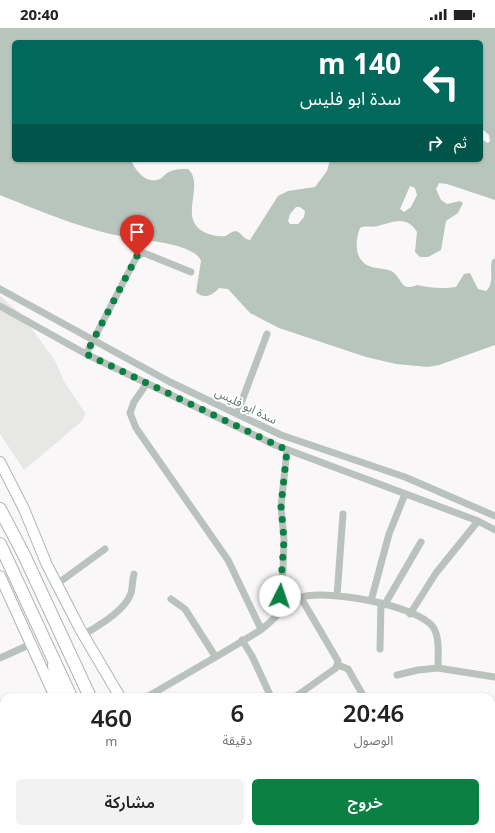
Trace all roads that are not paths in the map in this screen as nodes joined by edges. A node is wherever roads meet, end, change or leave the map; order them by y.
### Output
1 (191, 272) dead end
2 (0, 290) edge
3 (0, 306) edge
4 (267, 334) dead end
5 (93, 340) junction
6 (86, 354) junction
7 (147, 383) junction
8 (237, 414) junction
9 (287, 450) junction
10 (0, 462) edge
11 (405, 494) junction
12 (344, 514) dead end
13 (1, 515) edge
14 (495, 516) edge
15 (478, 521) junction
16 (495, 530) edge
17 (421, 542) dead end
18 (0, 544) edge
19 (106, 549) dead end
20 (134, 574) dead end
21 (0, 576) edge
22 (57, 584) junction
23 (337, 596) junction
24 (301, 598) junction
25 (171, 599) dead end
26 (371, 601) junction
27 (383, 604) junction
28 (282, 609) junction
29 (410, 614) junction
30 (261, 629) junction
31 (83, 635) junction
32 (242, 640) junction
33 (31, 644) junction
34 (380, 649) dead end
35 (53, 655) junction
36 (215, 656) junction
37 (0, 658) edge
38 (338, 665) junction
39 (438, 668) junction
40 (397, 676) dead end
41 (495, 677) edge
42 (54, 693) edge
43 (56, 693) edge
44 (69, 693) edge
45 (88, 693) edge
46 (118, 693) edge
47 (154, 693) edge
48 (269, 693) edge
49 (301, 693) edge
50 (362, 693) edge

1 - 5 street
2 - 5 street, سدة ابو فليس
3 - 6 street, سدة ابو فليس
4 - 8 street
5 - 6 street
5 - 8 street, سدة ابو فليس
6 - 7 street, سدة ابو فليس
7 - 9 street, سدة ابو فليس
7 - 30 street
8 - 14 street, سدة ابو فليس
9 - 11 street, سدة ابو فليس
9 - 28 street
10 - 22 main road
11 - 15 street, سدة ابو فليس
11 - 26 street
12 - 23 street
13 - 45 highway
15 - 16 street, سدة ابو فليس
15 - 29 street
17 - 27 street
18 - 35 highway
19 - 22 street
20 - 31 street
21 - 33 main road
22 - 31 main road
23 - 24 street
23 - 26 street
24 - 28 street
24 - 38 street
25 - 36 street
26 - 27 street
27 - 29 street
27 - 34 street
28 - 30 street
29 - 39 street
30 - 32 street
31 - 46 main road
32 - 36 street
32 - 48 street
33 - 37 street
33 - 42 main road
35 - 43 highway
35 - 44 highway
36 - 47 street
38 - 49 street
38 - 50 street
39 - 40 street
39 - 41 street

